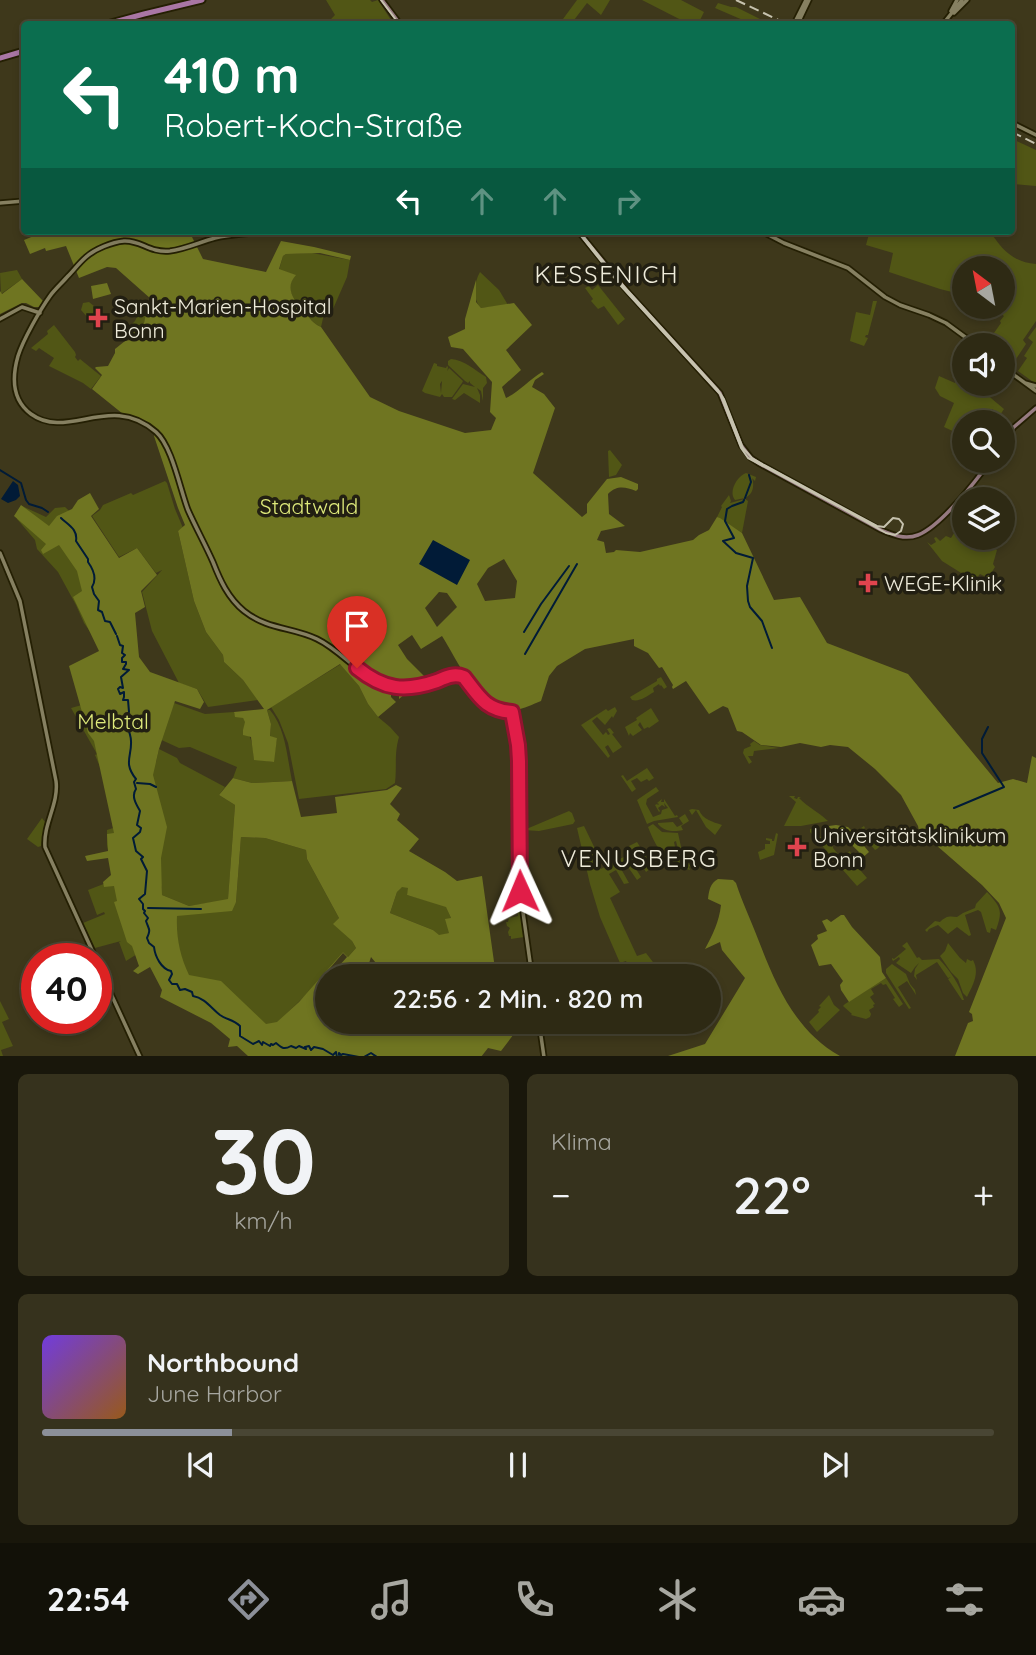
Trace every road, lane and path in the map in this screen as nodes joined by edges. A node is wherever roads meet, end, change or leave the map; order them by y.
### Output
1 (202, 0) edge
2 (382, 0) edge
3 (807, 0) edge
4 (962, 0) edge
5 (950, 16) junction
6 (117, 21) edge
7 (398, 21) edge
8 (800, 21) edge
9 (946, 21) edge
10 (21, 52) edge
11 (0, 58) edge
12 (1015, 124) edge
13 (1036, 135) edge
14 (21, 201) edge
15 (0, 203) edge
16 (232, 235) edge
17 (581, 235) edge
18 (769, 235) edge
19 (30, 309) junction
20 (40, 313) junction
21 (0, 319) edge
22 (34, 323) junction
23 (962, 333) edge
24 (1015, 376) edge
25 (1036, 389) edge
26 (1036, 408) edge
27 (1015, 426) edge
28 (981, 473) edge
29 (0, 554) edge
30 (88, 943) edge
31 (530, 964) edge
32 (112, 995) edge
33 (541, 1034) edge
34 (140, 1056) edge
35 (544, 1056) edge

1 - 6 main road
2 - 7 main road
3 - 8 street
4 - 5 street
4 - 5 street
5 - 9 street
10 - 11 main road
12 - 13 street
14 - 15 street
16 - 20 street
17 - 28 main road
18 - 23 street
19 - 20 street
19 - 21 street
19 - 22 street
20 - 22 street
22 - 31 street
24 - 25 street
26 - 27 main road
29 - 30 street
32 - 34 street
33 - 35 street

